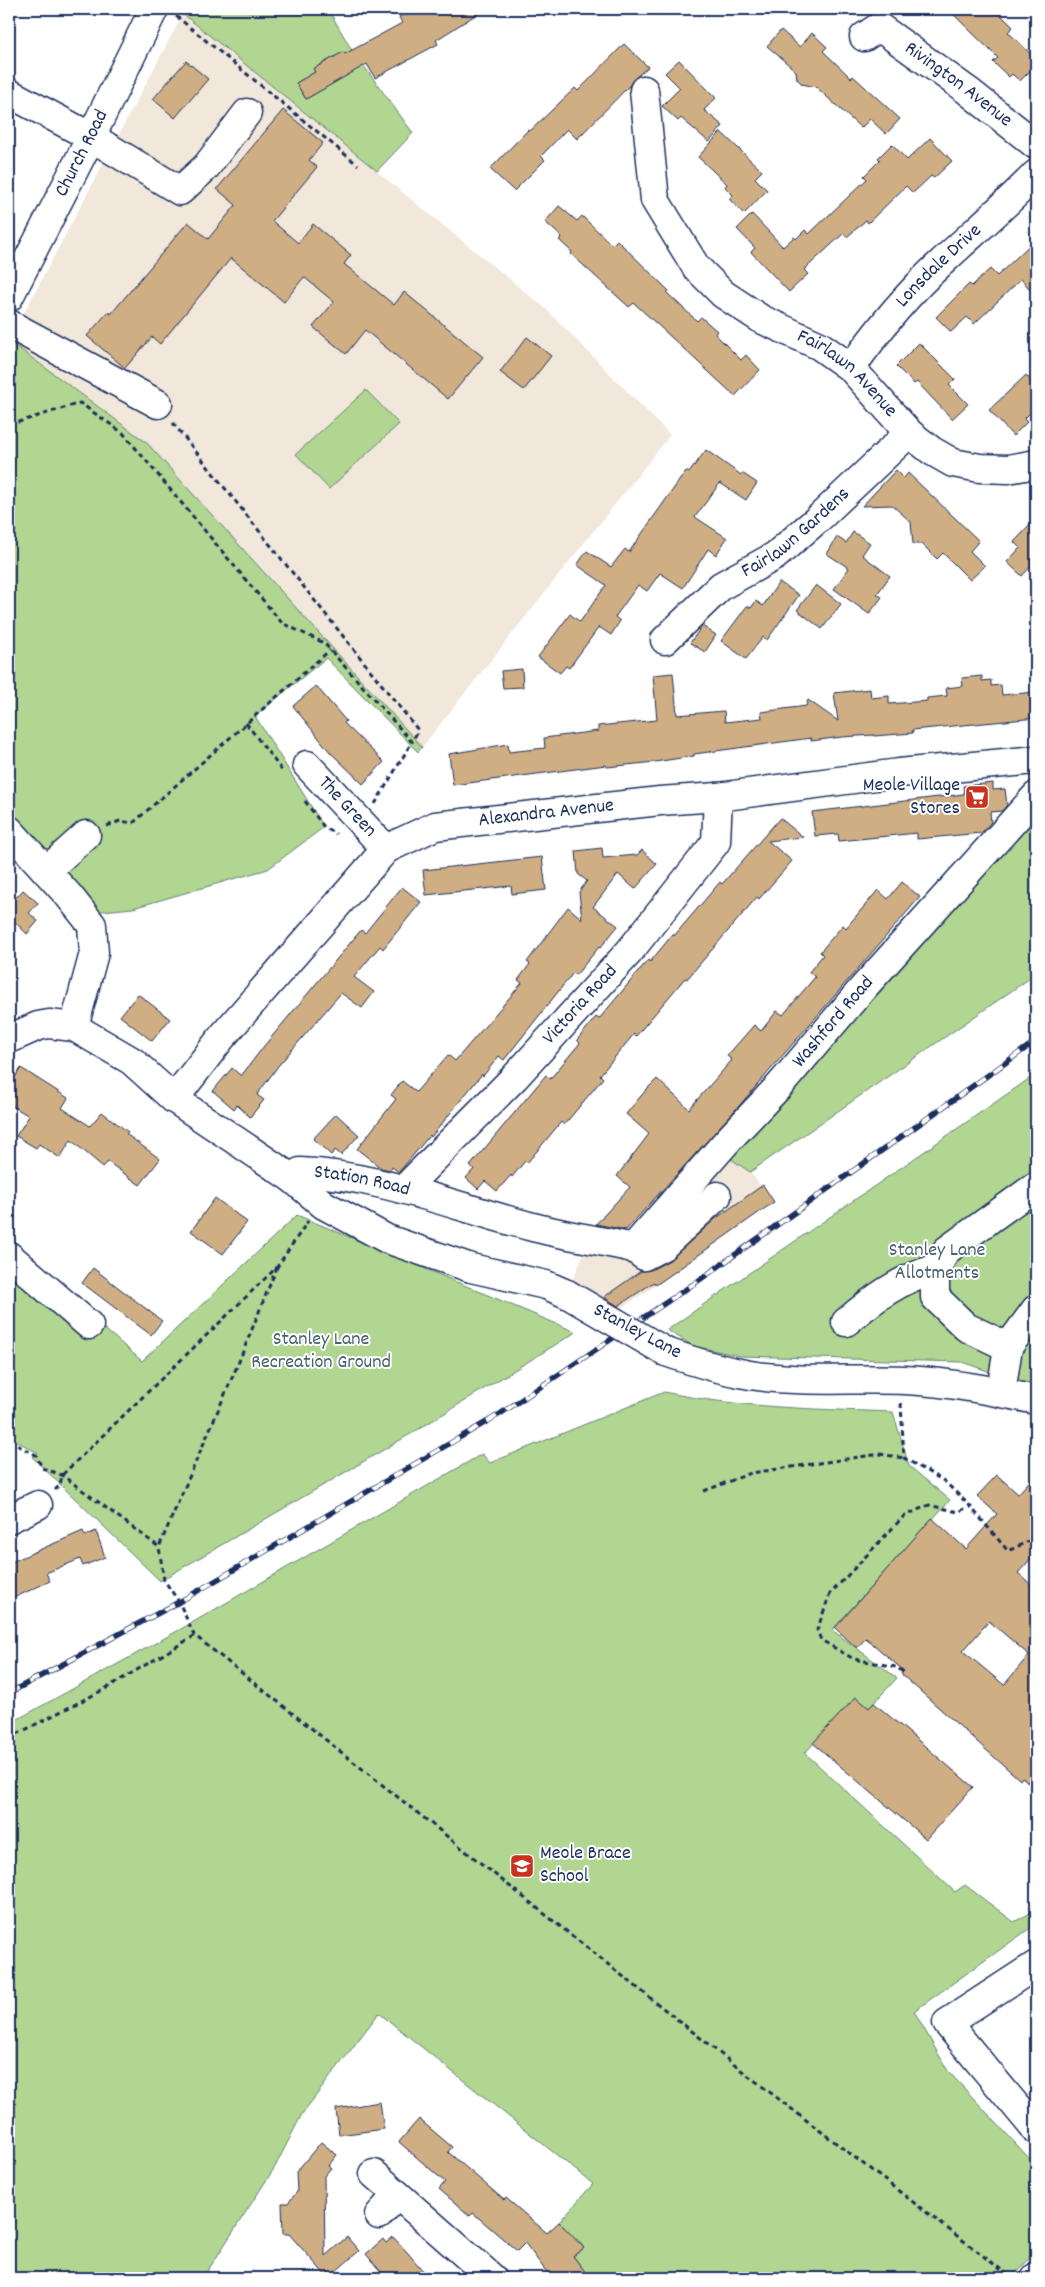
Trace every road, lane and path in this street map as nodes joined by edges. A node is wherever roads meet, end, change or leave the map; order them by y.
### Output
1 (163, 11) edge
2 (878, 24) edge
3 (644, 90) dead end
4 (9, 93) edge
5 (247, 113) dead end
6 (91, 137) junction
7 (1036, 145) edge
8 (358, 165) dead end
9 (1036, 174) edge
10 (9, 297) edge
11 (9, 324) edge
12 (851, 368) junction
13 (158, 404) joint
14 (9, 425) edge
15 (909, 433) junction
16 (1036, 464) edge
17 (668, 627) dead end
18 (330, 650) junction
19 (412, 742) junction
20 (1036, 760) edge
21 (307, 765) dead end
22 (1036, 796) edge
23 (718, 797) junction
24 (363, 824) junction
25 (9, 830) edge
26 (86, 835) joint
27 (386, 849) junction
28 (46, 871) junction
29 (74, 1027) junction
30 (9, 1039) edge
31 (174, 1099) junction
32 (293, 1180) junction
33 (1036, 1186) edge
34 (404, 1189) junction
35 (717, 1196) dead end
36 (324, 1205) junction
37 (633, 1248) junction
38 (9, 1256) edge
39 (277, 1267) junction
40 (935, 1269) junction
41 (1036, 1309) edge
42 (846, 1322) dead end
43 (89, 1325) dead end
44 (1008, 1347) junction
45 (900, 1380) junction
46 (1001, 1392) junction
47 (1036, 1400) edge
48 (9, 1441) edge
49 (904, 1458) junction
50 (62, 1475) junction
51 (704, 1491) dead end
52 (38, 1505) dead end
53 (970, 1506) junction
54 (9, 1519) edge
55 (1032, 1545) dead end
56 (159, 1547) junction
57 (194, 1635) junction
58 (903, 1672) dead end
59 (9, 1738) edge
60 (1036, 1965) edge
61 (1036, 2130) edge
62 (374, 2174) dead end
63 (397, 2195) junction
64 (379, 2215) dead end
65 (492, 2278) edge
66 (1012, 2278) edge

1 - 6 street, Church Road
1 - 8 path
2 - 7 street, Rivington Avenue
3 - 12 street, Fairlawn Avenue
4 - 6 street
5 - 6 street
6 - 10 street, Church Road
9 - 12 street, Lonsdale Drive
11 - 13 street
12 - 15 street, Fairlawn Avenue
13 - 19 path
14 - 18 path
15 - 16 street, Fairlawn Avenue
15 - 17 street, Fairlawn Gardens
18 - 19 path
18 - 26 path
19 - 24 path
20 - 23 street, Alexandra Avenue
21 - 24 street, The Green
22 - 37 street, Washford Road
23 - 27 street, Alexandra Avenue
23 - 34 street, Victoria Road
24 - 27 street, The Green
25 - 28 street
26 - 28 street
27 - 31 street, Alexandra Avenue
28 - 29 street
29 - 30 street
29 - 31 street, Station Road
31 - 32 street, Station Road
32 - 34 street, Station Road
32 - 36 street, Stanley Lane
33 - 40 street
34 - 37 street, Station Road
35 - 37 street, Station Road
36 - 39 path
36 - 45 street, Stanley Lane, bridge
38 - 43 street
39 - 50 path
39 - 56 path
40 - 42 street
40 - 44 street
41 - 44 street
44 - 46 street
45 - 46 street, Stanley Lane
45 - 49 path
46 - 47 street, Stanley Lane
48 - 50 path
49 - 51 path
49 - 53 path
50 - 56 path
52 - 54 street
53 - 55 path
53 - 58 path
56 - 57 path
57 - 59 path
57 - 66 path
60 - 61 street
62 - 63 street
63 - 64 street
63 - 65 street

